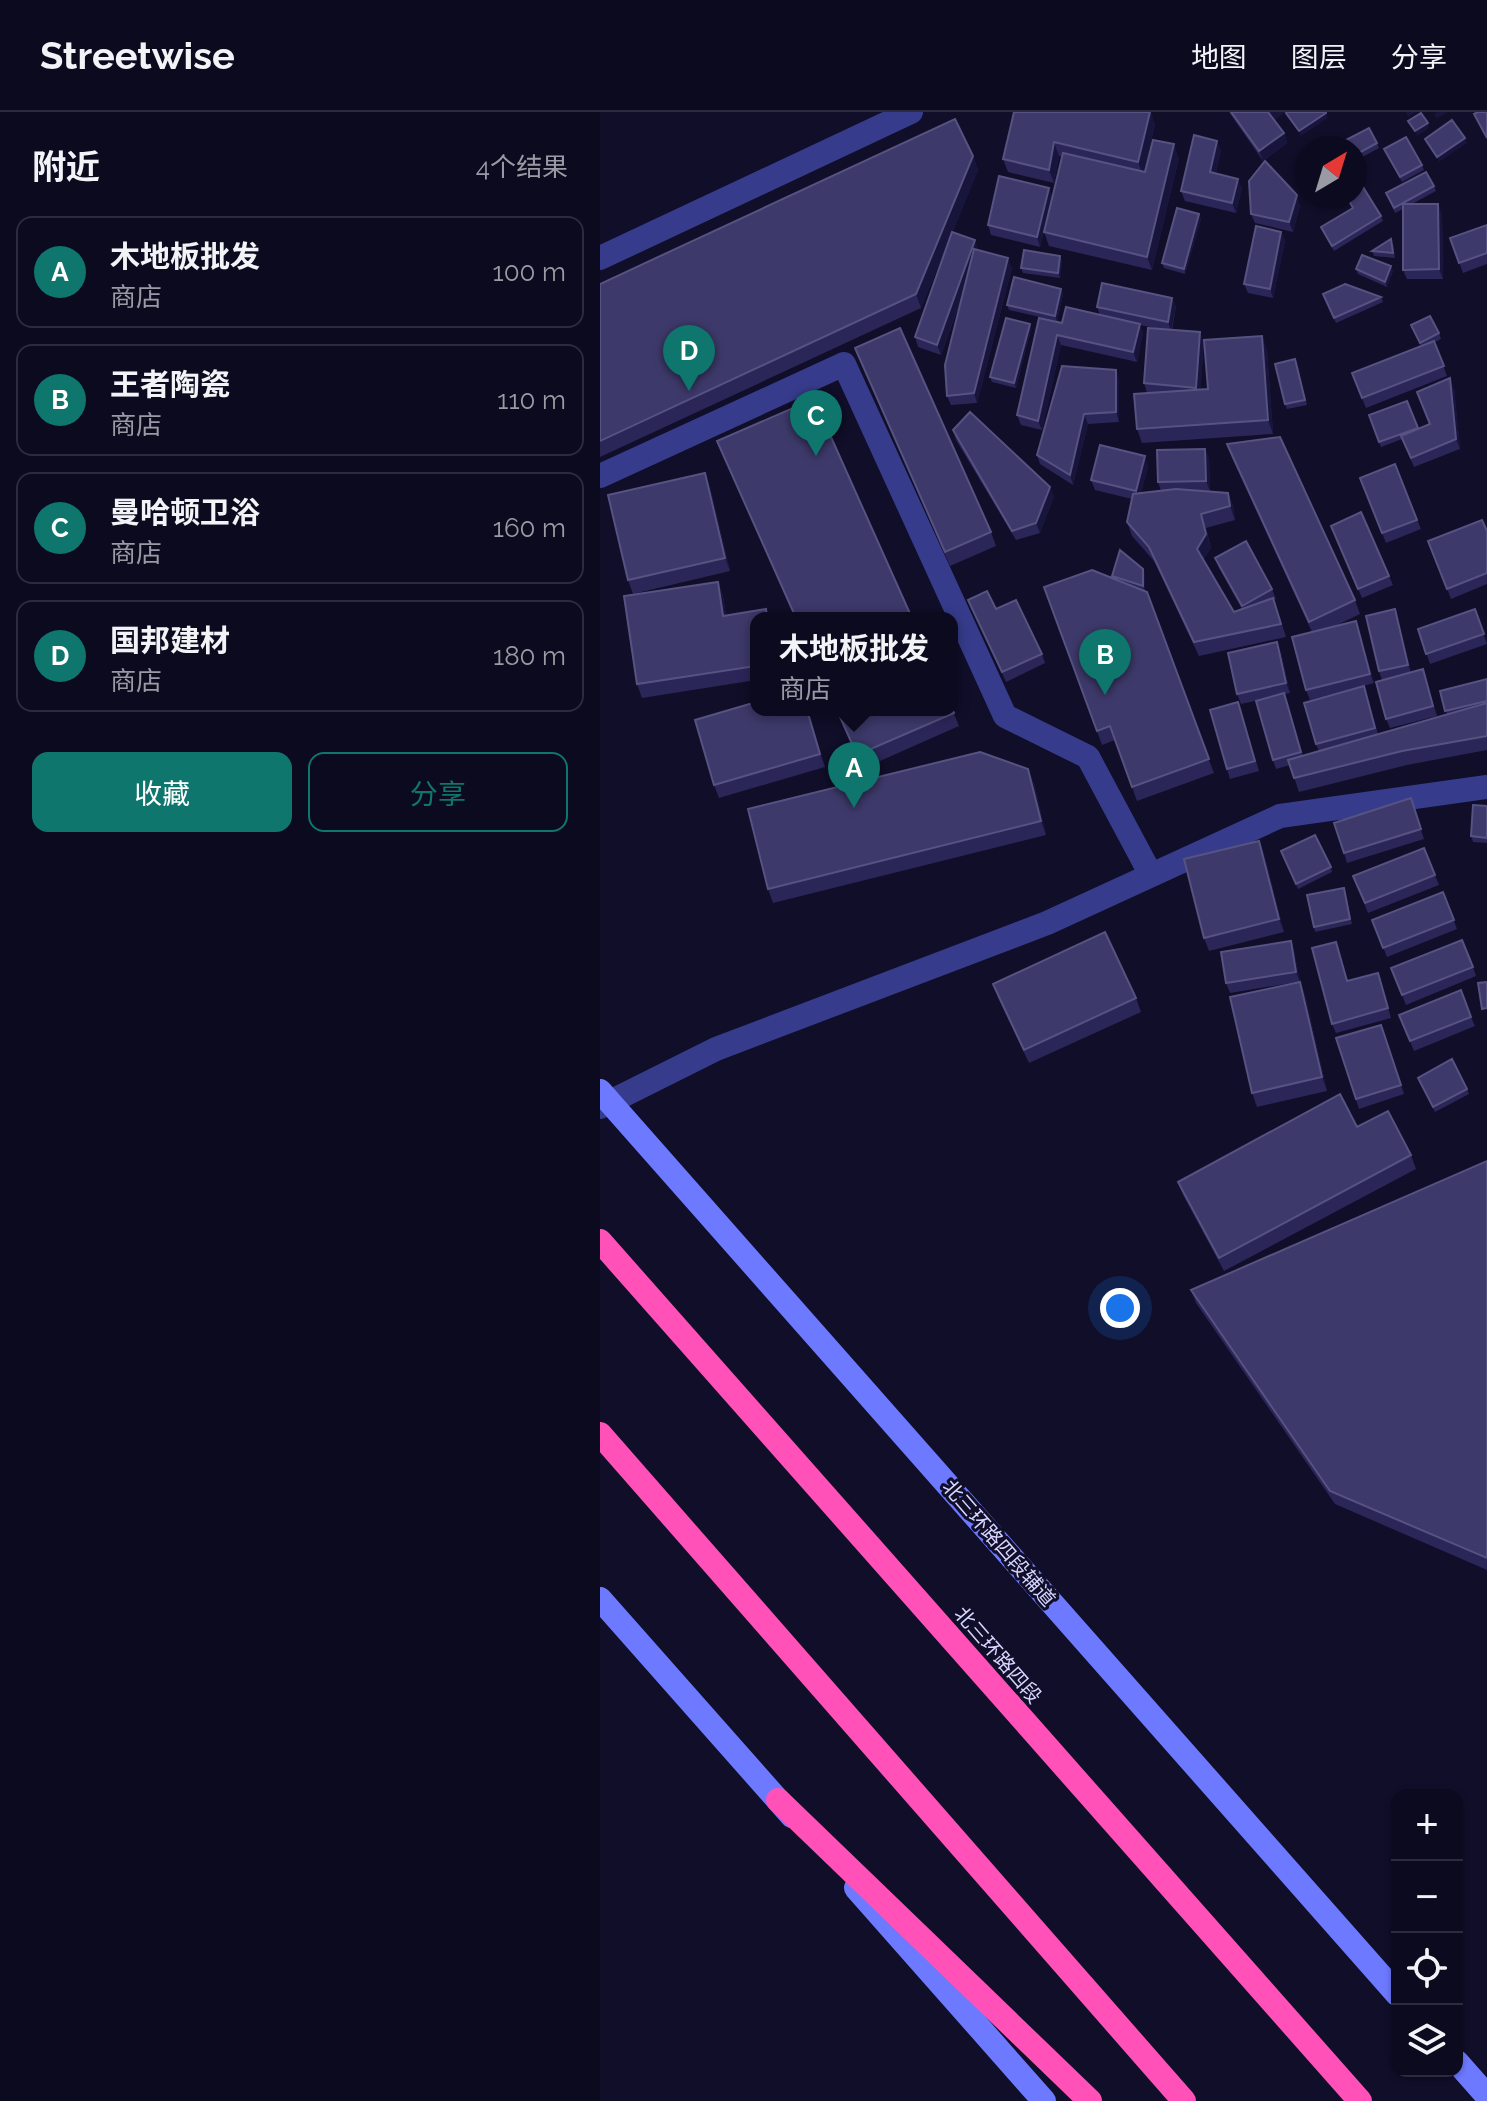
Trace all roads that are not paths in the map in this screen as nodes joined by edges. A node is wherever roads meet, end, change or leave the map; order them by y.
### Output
1 (911, 112) edge
2 (600, 258) edge
3 (600, 476) edge
4 (957, 612) edge
5 (958, 613) edge
6 (1487, 787) edge
7 (1151, 875) junction
8 (600, 1091) edge
9 (600, 1107) edge
10 (600, 1241) edge
11 (600, 1434) edge
12 (600, 1599) edge
13 (778, 1800) junction
14 (1391, 1987) edge
15 (1463, 2069) edge
16 (1487, 2096) edge
17 (1044, 2101) edge
18 (1090, 2101) edge
19 (1184, 2101) edge
20 (1360, 2101) edge

1 - 2 street
3 - 4 street
5 - 7 street
6 - 7 street
7 - 9 street
8 - 14 main road, 北三环路四段辅道
10 - 20 highway, 北三环路四段
11 - 19 highway
12 - 13 main road
13 - 17 main road
13 - 18 highway
15 - 16 main road

